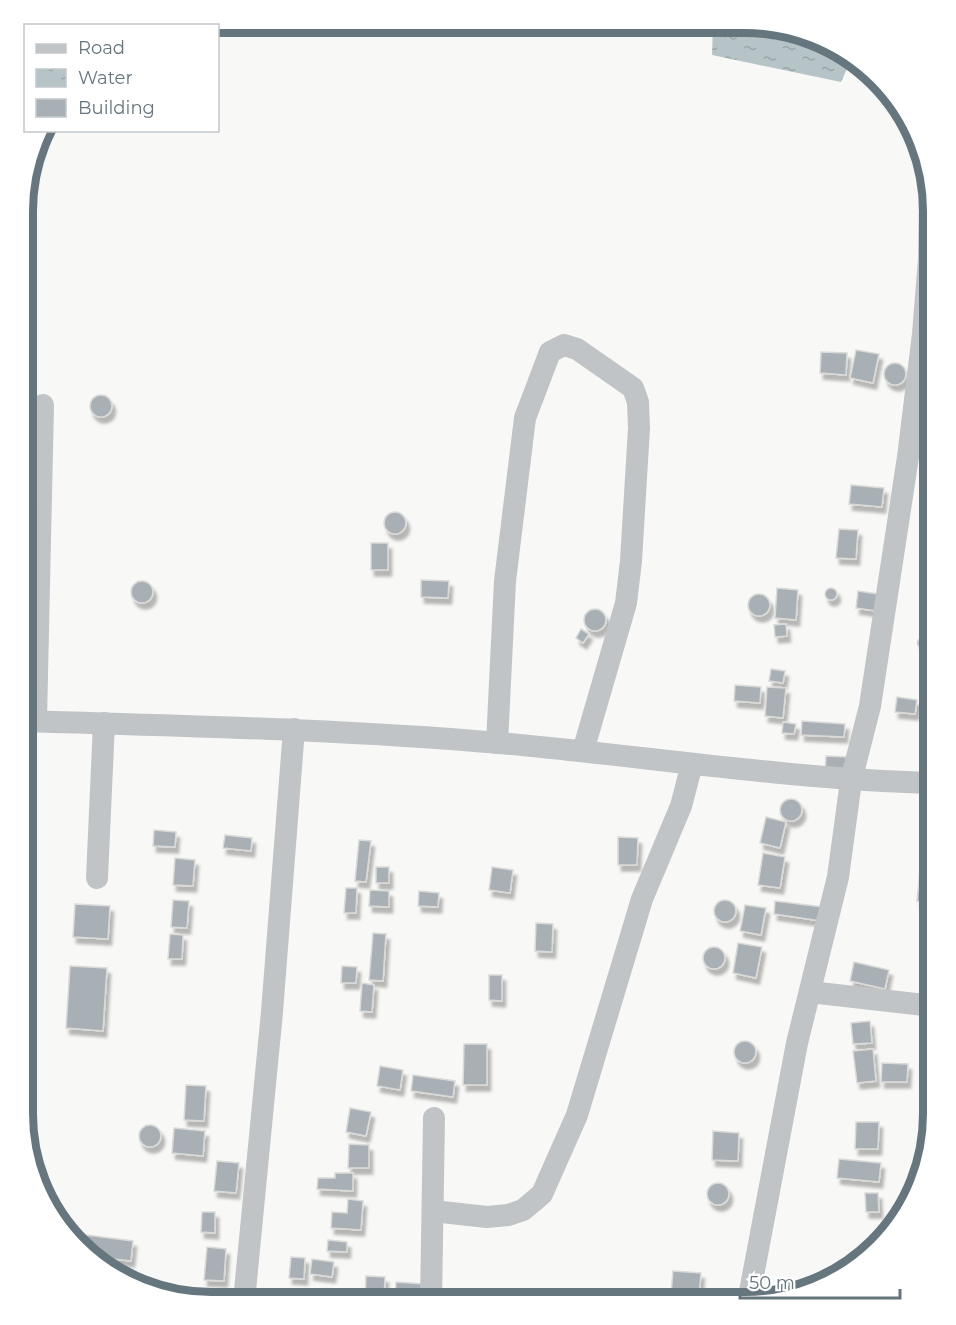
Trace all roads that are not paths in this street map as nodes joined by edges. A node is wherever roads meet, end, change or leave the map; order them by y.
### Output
1 (923, 316) edge
2 (43, 405) dead end
3 (33, 648) edge
4 (33, 721) edge
5 (105, 723) junction
6 (294, 729) junction
7 (497, 743) junction
8 (583, 751) junction
9 (692, 764) junction
10 (851, 781) junction
11 (923, 783) edge
12 (97, 878) dead end
13 (810, 992) junction
14 (923, 1005) edge
15 (434, 1118) dead end
16 (433, 1211) junction
17 (245, 1292) edge
18 (431, 1292) edge
19 (750, 1292) edge

1 - 10 street
2 - 3 street
4 - 5 street
5 - 6 street
5 - 12 street
6 - 7 street
6 - 17 street
7 - 8 street
7 - 8 street
8 - 9 street
9 - 10 street
9 - 16 street
10 - 11 street
10 - 13 street
13 - 14 street
13 - 19 street
15 - 16 street
16 - 18 street

